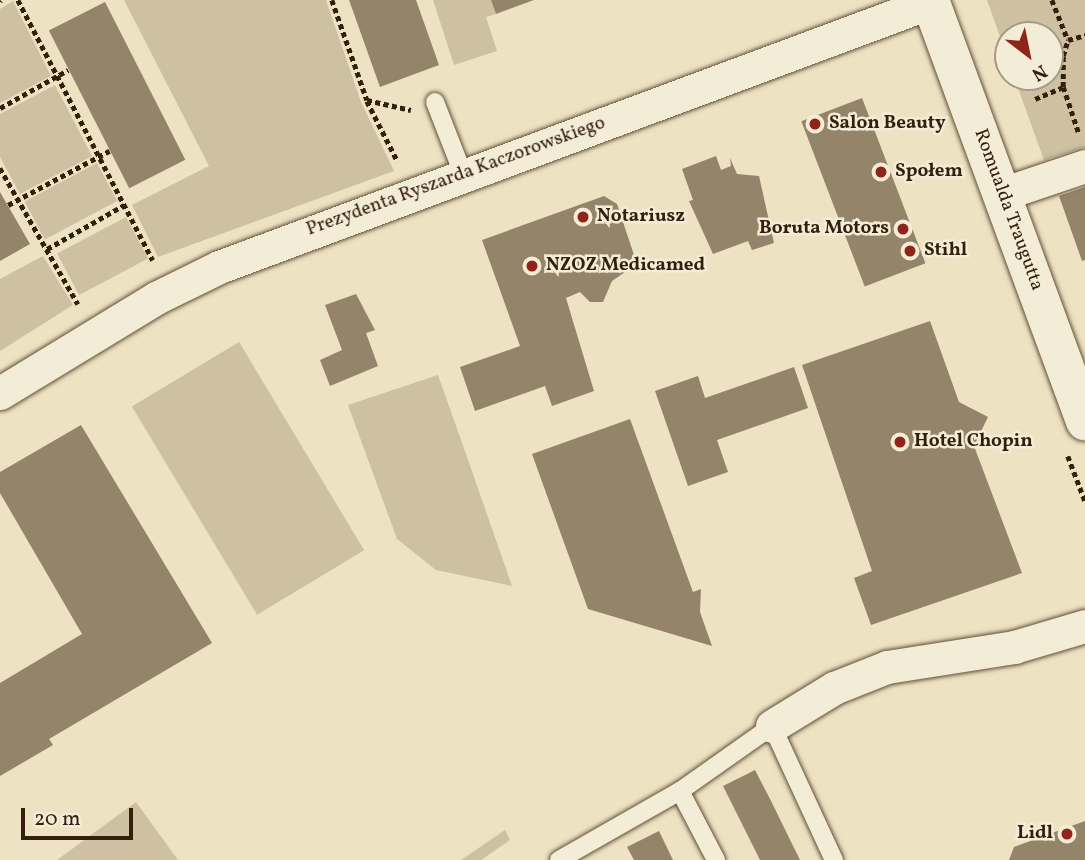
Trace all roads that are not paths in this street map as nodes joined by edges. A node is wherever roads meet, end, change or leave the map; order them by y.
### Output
1 (931, 1) edge
2 (435, 102) road end
3 (1084, 155) edge
4 (463, 174) junction
5 (1002, 194) junction
6 (0, 393) edge
7 (1085, 421) edge
8 (1085, 626) edge
9 (772, 726) junction
10 (680, 791) junction
11 (559, 860) edge
12 (716, 860) edge
13 (834, 860) edge

1 - 4 street, Prezydenta Ryszarda Kaczorowskiego
1 - 5 street, Romualda Traugutta
2 - 4 lane
3 - 5 street
4 - 6 street, Prezydenta Ryszarda Kaczorowskiego
5 - 7 street, Romualda Traugutta
8 - 9 street
9 - 10 lane
9 - 13 lane
10 - 11 lane
10 - 12 lane

